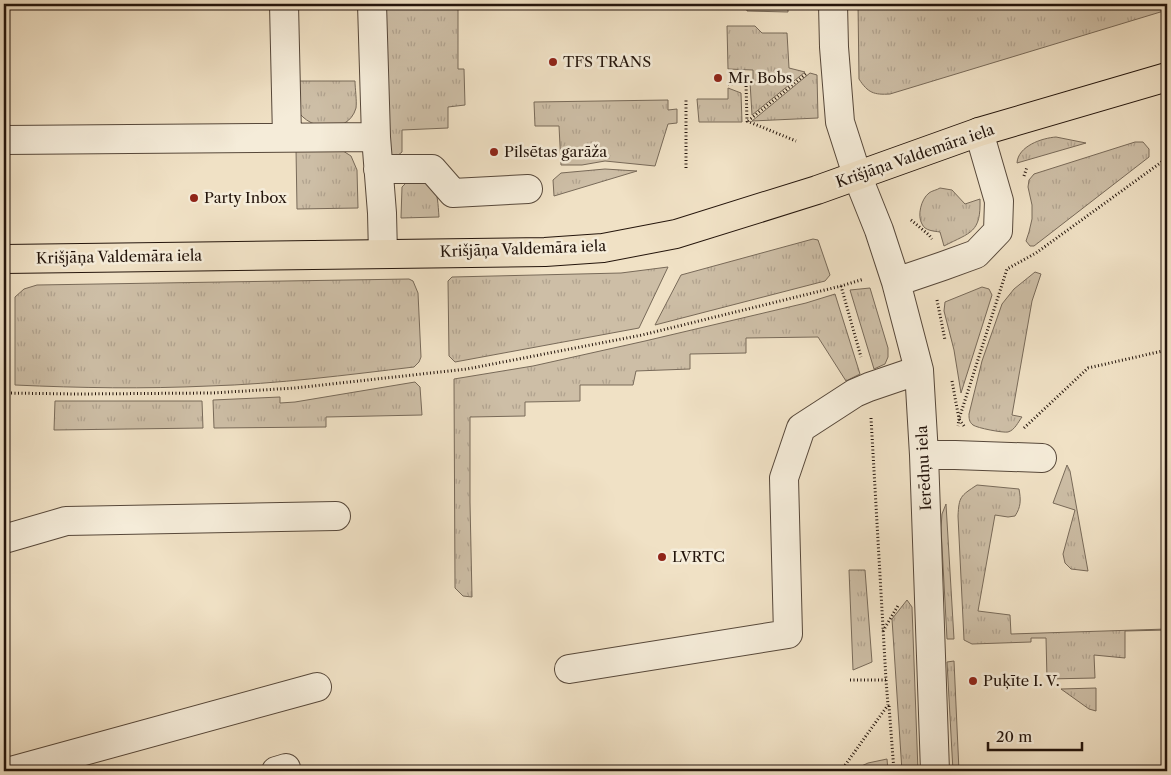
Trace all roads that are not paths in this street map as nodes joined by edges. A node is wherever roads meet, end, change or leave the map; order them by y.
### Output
1 (284, 4) edge
2 (372, 4) edge
3 (833, 4) edge
4 (1167, 77) edge
5 (978, 132) junction
6 (376, 136) junction
7 (287, 137) junction
8 (4, 140) edge
9 (378, 169) junction
10 (857, 176) junction
11 (528, 189) dead end
12 (383, 254) junction
13 (4, 259) edge
14 (896, 282) junction
15 (919, 370) junction
16 (924, 455) junction
17 (1042, 458) dead end
18 (336, 516) dead end
19 (4, 539) edge
20 (569, 669) dead end
21 (317, 687) dead end
22 (11, 771) edge
23 (276, 771) edge
24 (286, 771) edge
25 (936, 771) edge

1 - 7 street
2 - 6 street
3 - 10 street, Ierēdņu iela
4 - 5 main road, Krišjāņa Valdemāra iela
5 - 10 main road, Krišjāņa Valdemāra iela
5 - 14 street
6 - 7 street
6 - 9 street
7 - 8 street
9 - 11 street
9 - 12 street
10 - 12 main road, Krišjāņa Valdemāra iela
10 - 14 street, Ierēdņu iela
12 - 13 main road, Krišjāņa Valdemāra iela
14 - 15 street, Ierēdņu iela
15 - 16 street, Ierēdņu iela
15 - 20 street
16 - 17 street
16 - 25 street, Ierēdņu iela
18 - 19 street
21 - 22 street
23 - 24 street

